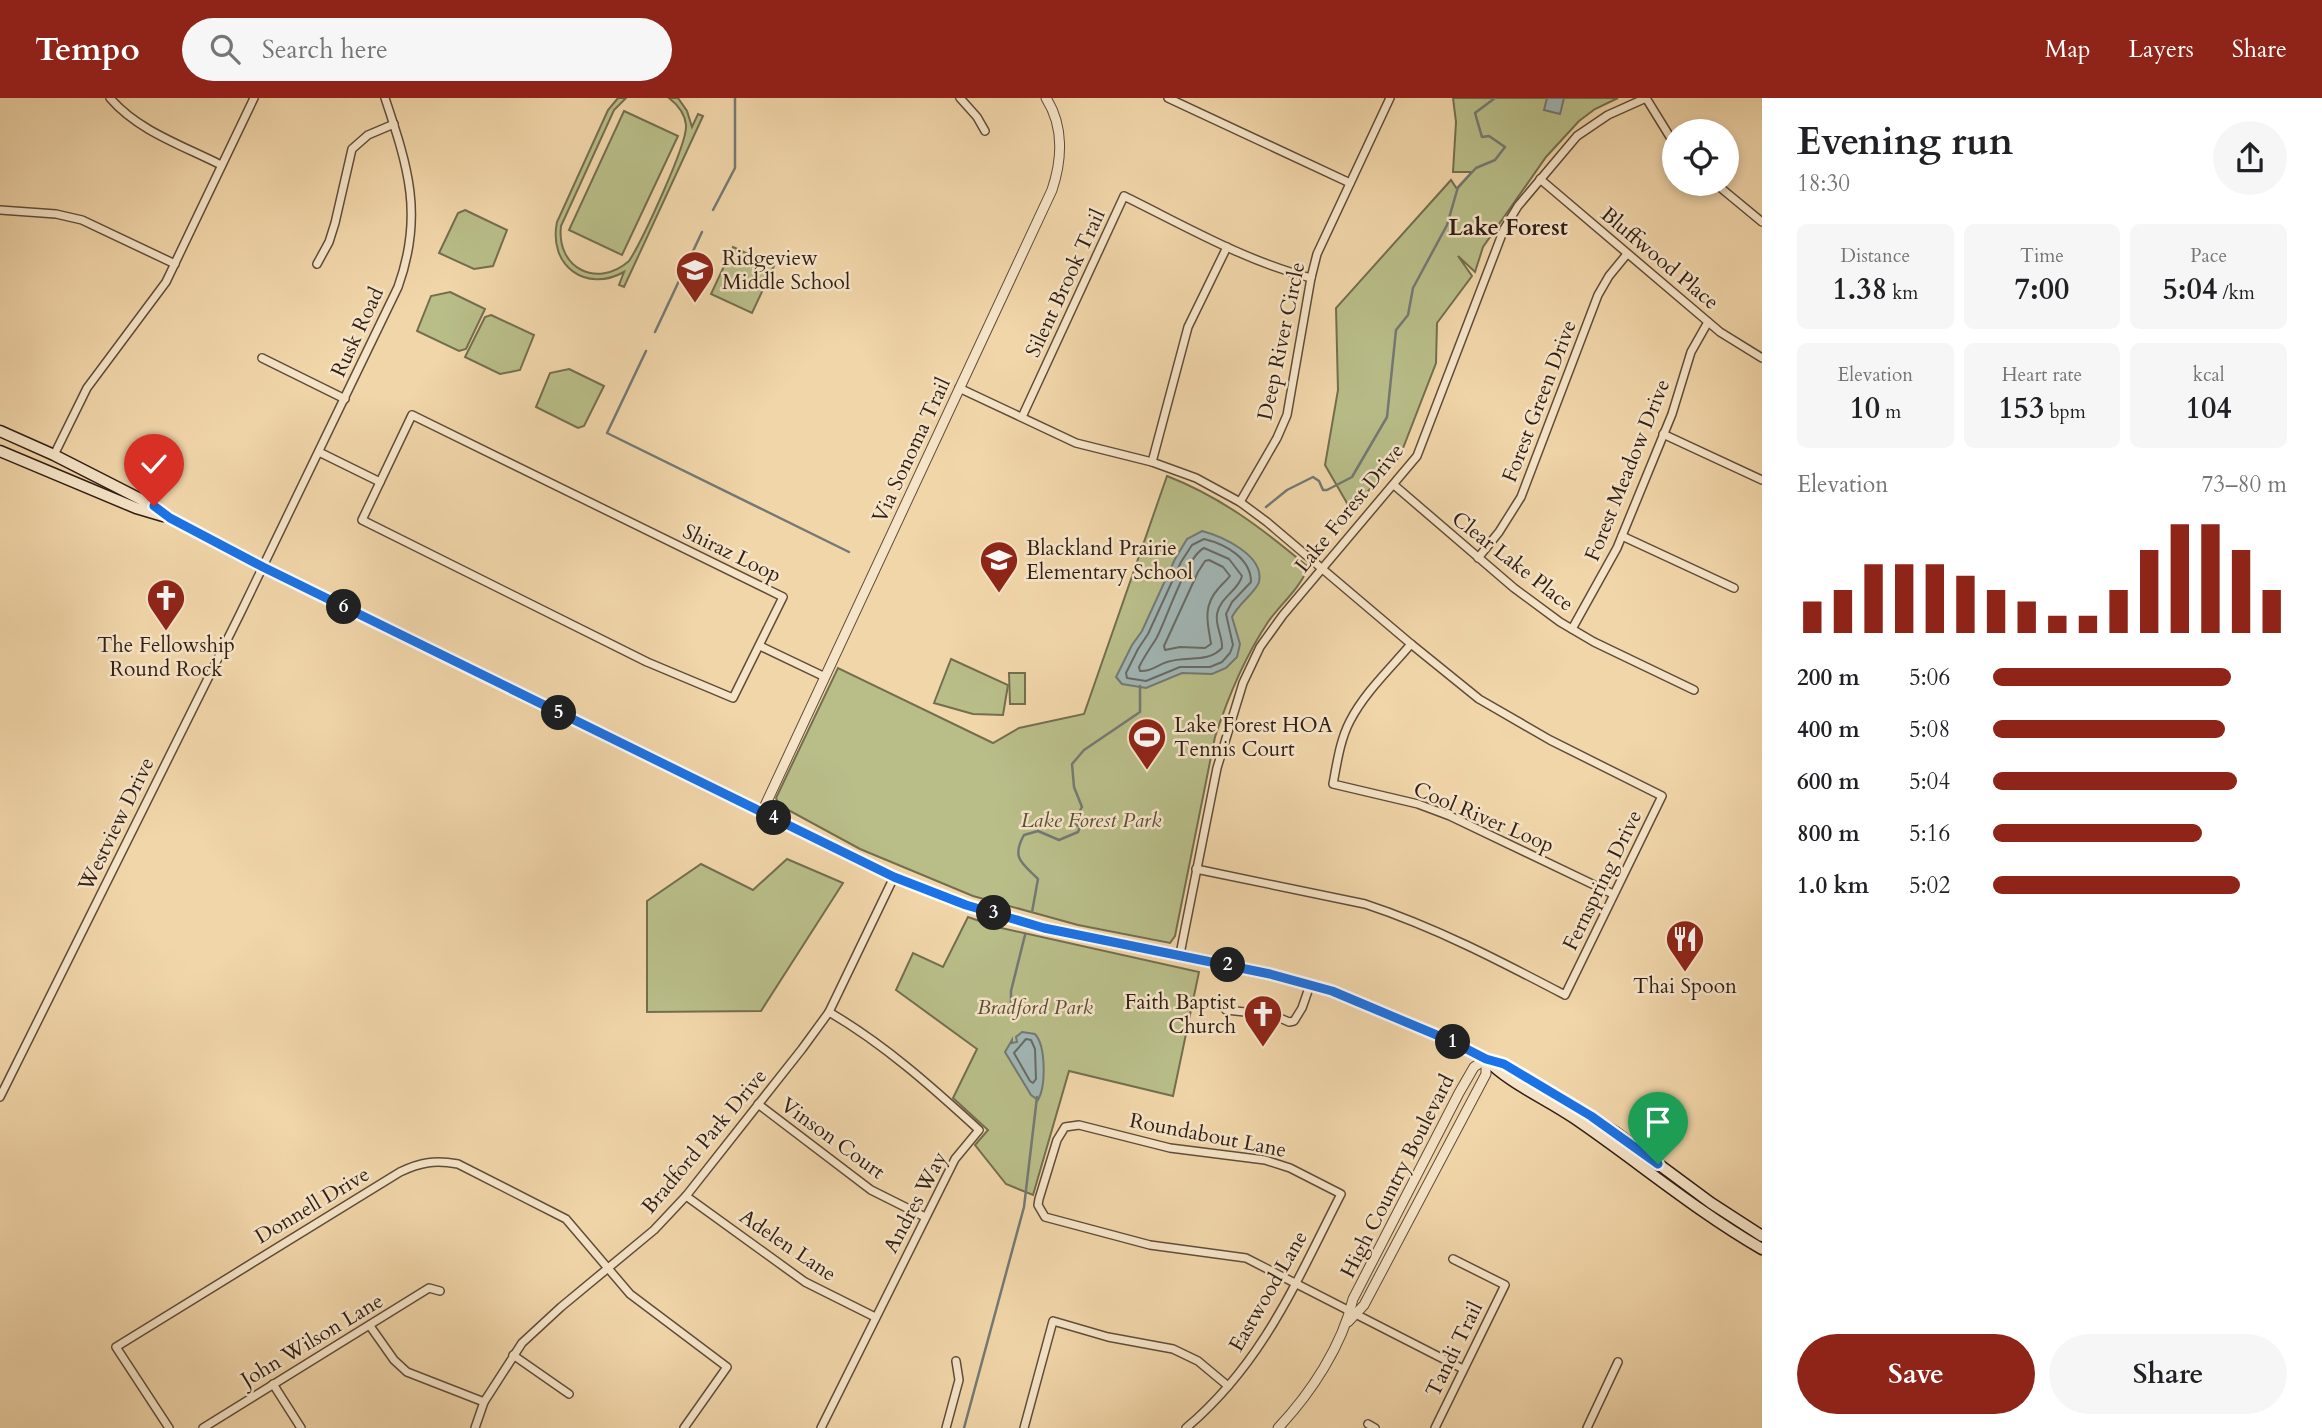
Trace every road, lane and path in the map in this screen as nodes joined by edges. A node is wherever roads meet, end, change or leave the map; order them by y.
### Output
1 (110, 98) edge
2 (254, 98) edge
3 (385, 98) edge
4 (960, 98) edge
5 (1046, 98) edge
6 (1168, 98) edge
7 (1390, 98) edge
8 (1646, 98) edge
9 (394, 124) junction
10 (1662, 124) edge
11 (985, 131) dead end
12 (222, 165) junction
13 (1539, 179) junction
14 (1350, 183) junction
15 (1731, 196) edge
16 (0, 210) edge
17 (1762, 222) edge
18 (1227, 247) junction
19 (1628, 254) junction
20 (175, 264) junction
21 (317, 264) dead end
22 (1311, 278) junction
23 (1708, 322) junction
24 (262, 358) dead end
25 (1762, 358) edge
26 (959, 388) junction
27 (345, 399) junction
28 (1022, 417) junction
29 (0, 431) edge
30 (1663, 434) junction
31 (0, 451) edge
32 (319, 452) junction
33 (54, 455) junction
34 (1152, 462) junction
35 (1762, 480) edge
36 (380, 482) junction
37 (1394, 485) junction
38 (1240, 502) junction
39 (170, 518) junction
40 (1622, 536) junction
41 (1478, 558) junction
42 (263, 567) junction
43 (1323, 569) junction
44 (1734, 588) dead end
45 (1572, 629) junction
46 (1411, 644) junction
47 (760, 646) junction
48 (825, 677) junction
49 (1694, 690) dead end
50 (762, 812) junction
51 (1196, 869) junction
52 (894, 877) junction
53 (1613, 894) junction
54 (1180, 954) junction
55 (1310, 985) junction
56 (1226, 1010) dead end
57 (828, 1012) junction
58 (1486, 1059) junction
59 (0, 1097) edge
60 (758, 1104) junction
61 (1423, 1163) junction
62 (1435, 1171) junction
63 (1341, 1194) joint
64 (686, 1196) junction
65 (925, 1217) junction
66 (1394, 1217) junction
67 (1406, 1224) junction
68 (1762, 1236) edge
69 (1762, 1249) edge
70 (1453, 1259) dead end
71 (608, 1268) junction
72 (1296, 1282) junction
73 (440, 1291) dead end
74 (1353, 1312) junction
75 (875, 1317) junction
76 (370, 1326) junction
77 (513, 1355) junction
78 (956, 1361) dead end
79 (1618, 1362) dead end
80 (1463, 1369) junction
81 (273, 1384) junction
82 (1228, 1386) junction
83 (569, 1394) dead end
84 (484, 1402) junction
85 (169, 1428) edge
86 (202, 1428) edge
87 (301, 1428) edge
88 (475, 1428) edge
89 (684, 1428) edge
90 (821, 1428) edge
91 (946, 1428) edge
92 (1024, 1428) edge
93 (1186, 1428) edge
94 (1278, 1428) edge
95 (1434, 1428) edge
96 (1587, 1428) edge

1 - 12 street
2 - 12 street
3 - 9 street, Rusk Road
4 - 11 street
5 - 26 street, Via Sonoma Trail
6 - 14 street
7 - 14 street, Deep River Circle
8 - 10 street
8 - 13 street, Lake Forest Drive
9 - 21 street
9 - 27 street, Rusk Road
12 - 20 street
13 - 19 street, Bluffwood Place
13 - 37 street, Lake Forest Drive
14 - 22 street, Deep River Circle
15 - 17 street
16 - 20 street
18 - 22 street, Silent Brook Trail
18 - 28 street, Silent Brook Trail
18 - 34 street
19 - 23 street, Bluffwood Place
19 - 41 street, Forest Green Drive
20 - 33 street
22 - 38 street, Deep River Circle
23 - 25 street, Bluffwood Place
23 - 30 street, Forest Meadow Drive
24 - 27 street
26 - 28 street, Fernspring Drive
26 - 48 street, Via Sonoma Trail
27 - 32 street, Rusk Road
28 - 34 street, Fernspring Drive
29 - 33 main road
30 - 35 street
30 - 40 street, Forest Meadow Drive
31 - 39 main road
32 - 36 street
32 - 42 street, Rusk Road
33 - 39 main road
34 - 38 street, Fernspring Drive
36 - 47 street, Shiraz Loop
36 - 47 street, Shiraz Loop
37 - 41 street, Clear Lake Place
37 - 43 street, Lake Forest Drive
38 - 43 street, Fernspring Drive
39 - 42 main road
40 - 44 street
40 - 45 street, Forest Meadow Drive
41 - 45 street, Clear Lake Place
42 - 50 main road
42 - 59 street, Westview Drive
43 - 46 street, Fernspring Drive
43 - 51 street, Lake Forest Drive
45 - 49 street, Clear Lake Place
46 - 53 street, Fernspring Drive
46 - 53 street, Cool River Loop
47 - 48 street
48 - 50 street, Via Sonoma Trail
50 - 52 main road
51 - 53 street, Fernspring Drive
51 - 54 street, Lake Forest Drive
52 - 54 main road
52 - 57 street, Bradford Park Drive
54 - 55 main road
55 - 56 street
55 - 58 main road
57 - 60 street, Bradford Park Drive
57 - 65 street, Andres Way
58 - 61 street, High Country Boulevard
58 - 62 street, High Country Boulevard
58 - 68 main road
58 - 69 main road
60 - 64 street, Bradford Park Drive
60 - 65 street, Vinson Court
61 - 62 street
61 - 66 street, High Country Boulevard
62 - 67 street, High Country Boulevard
63 - 72 street, Eastwood Lane
63 - 72 street, Roundabout Lane
64 - 71 street, Bradford Park Drive
64 - 75 street, Adelen Lane
65 - 75 street, Andres Way
66 - 67 street
66 - 74 street, High Country Boulevard
67 - 74 street, High Country Boulevard
70 - 80 street, Tandi Trail
71 - 77 street, Bradford Park Drive
71 - 85 street, Donnell Drive
71 - 89 street
72 - 74 street, Roundabout Lane
72 - 82 street, Eastwood Lane
73 - 76 street, John Wilson Lane
74 - 80 street, Roundabout Lane
74 - 94 street, High Country Boulevard
75 - 90 street, Andres Way
76 - 81 street, John Wilson Lane
76 - 84 street
77 - 83 street
77 - 84 street, Bradford Park Drive
78 - 91 street
79 - 96 street
80 - 95 street, Tandi Trail
81 - 86 street, John Wilson Lane
81 - 87 street
82 - 92 street
82 - 93 street, Eastwood Lane
84 - 88 street, Bradford Park Drive

